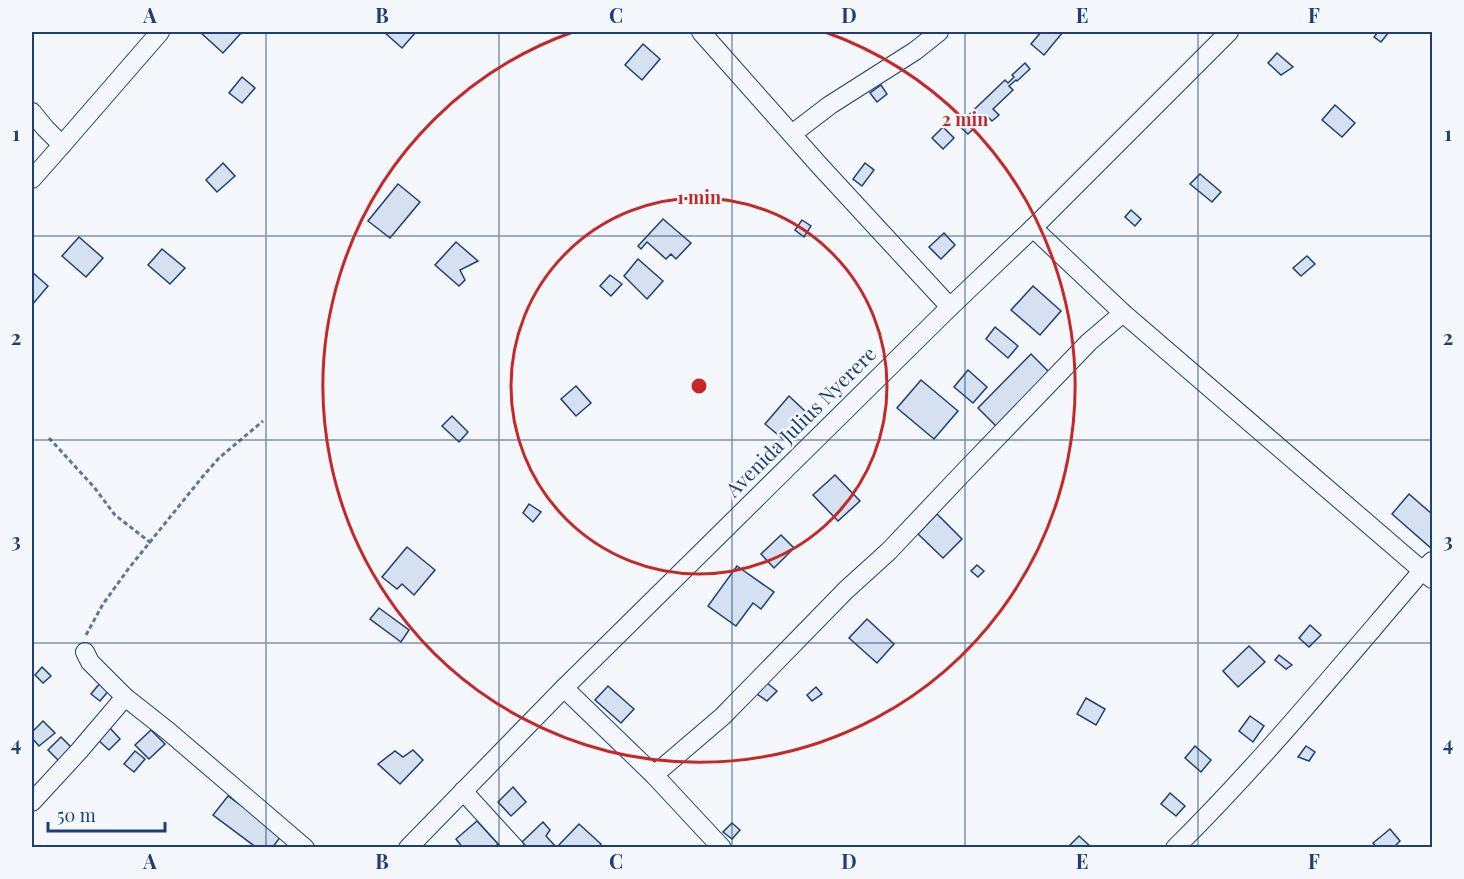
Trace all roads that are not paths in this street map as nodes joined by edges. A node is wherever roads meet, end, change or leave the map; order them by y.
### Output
1 (160, 32) edge
2 (701, 32) edge
3 (939, 32) edge
4 (1229, 32) edge
5 (32, 112) edge
6 (792, 134) junction
7 (62, 145) junction
8 (32, 179) edge
9 (1033, 228) junction
10 (950, 307) junction
11 (1123, 313) junction
12 (1429, 570) edge
13 (85, 652) road end
14 (564, 688) junction
15 (125, 697) junction
16 (654, 775) junction
17 (463, 791) junction
18 (32, 802) edge
19 (305, 848) edge
20 (408, 848) edge
21 (515, 848) edge
22 (722, 848) edge
23 (1175, 848) edge

1 - 7 street
2 - 6 street
3 - 6 street
4 - 9 street, Avenida Julius Nyerere
5 - 7 street
6 - 10 street
7 - 8 street
9 - 10 street, Avenida Julius Nyerere
9 - 11 street
10 - 14 street, Avenida Julius Nyerere
11 - 12 street
11 - 16 street
12 - 23 street
13 - 15 street
14 - 16 street
14 - 17 street, Avenida Julius Nyerere
15 - 18 street
15 - 19 street
16 - 22 street
17 - 20 street, Avenida Julius Nyerere
17 - 21 street

